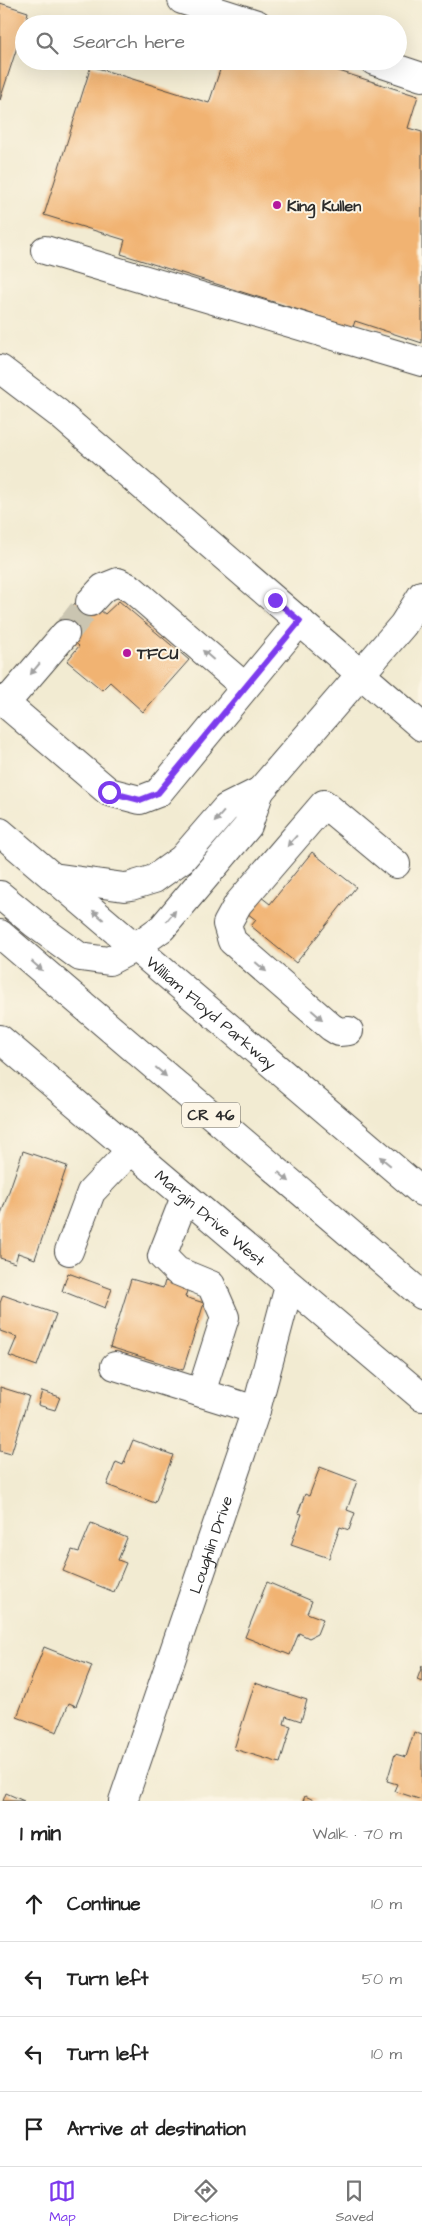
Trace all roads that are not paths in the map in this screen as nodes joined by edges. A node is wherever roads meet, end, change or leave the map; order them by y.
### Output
1 (182, 0) edge
2 (229, 15) edge
3 (401, 70) edge
4 (422, 77) edge
5 (45, 250) dead end
6 (422, 362) edge
7 (0, 369) edge
8 (422, 595) edge
9 (90, 602) tunnel mouth
10 (300, 621) junction
11 (65, 634) tunnel mouth
12 (361, 674) junction
13 (245, 687) junction
14 (3, 702) edge
15 (422, 727) edge
16 (260, 791) junction
17 (0, 832) edge
18 (396, 864) dead end
19 (53, 877) junction
20 (0, 895) edge
21 (0, 934) edge
22 (134, 948) junction
23 (349, 1031) dead end
24 (1, 1045) edge
25 (130, 1151) junction
26 (422, 1192) edge
27 (185, 1198) junction
28 (69, 1251) dead end
29 (290, 1286) junction
30 (422, 1295) edge
31 (114, 1366) dead end
32 (201, 1393) junction
33 (422, 1396) edge
34 (256, 1410) junction
35 (123, 1801) edge

1 - 2 main road
3 - 4 main road
5 - 6 main road
7 - 10 main road
8 - 12 main road
13 -> 9 main road
10 - 12 main road
10 - 13 main road
11 -> 14 main road
12 - 15 main road
12 - 16 main road
13 - 14 main road
16 -> 19 main road
22 -> 16 main road
17 - 19 main road, William Floyd Parkway
18 -> 23 main road
22 -> 19 main road, William Floyd Parkway
20 - 22 main road
21 -> 30 main road, CR 46
26 -> 22 main road, William Floyd Parkway
24 - 25 main road, Margin Drive West
25 - 27 main road, Margin Drive West
25 - 28 main road
27 - 29 main road, Margin Drive West
27 - 32 main road
29 - 33 main road, Margin Drive West
29 - 34 main road, Loughlin Drive
31 - 32 main road
32 - 34 main road
34 - 35 main road, Loughlin Drive

